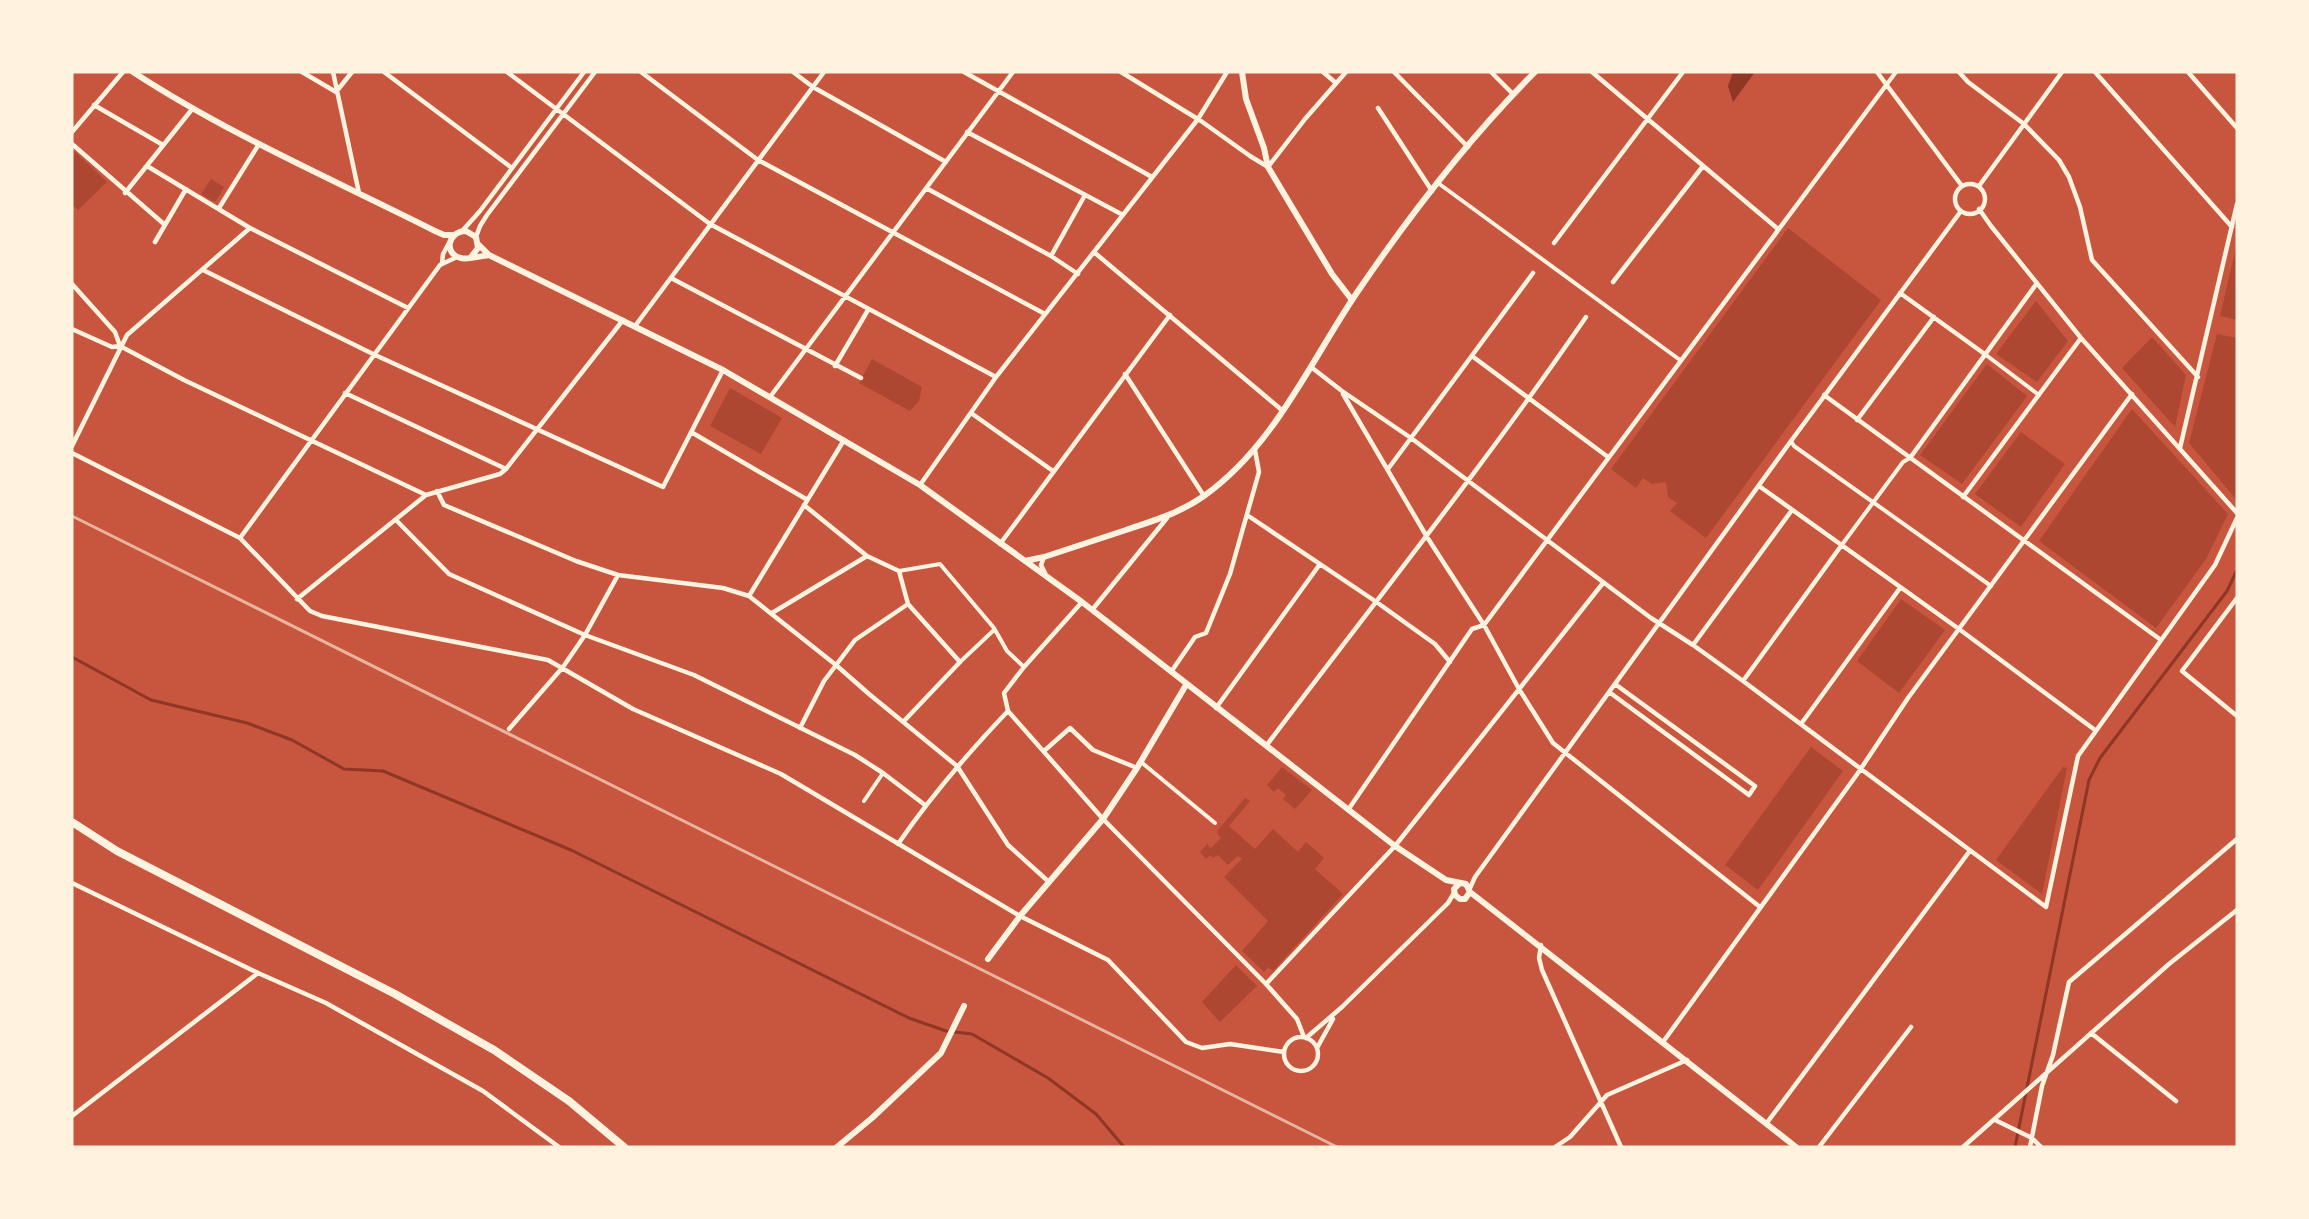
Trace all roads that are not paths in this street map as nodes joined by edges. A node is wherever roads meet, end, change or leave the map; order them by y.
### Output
1 (123, 72) edge
2 (133, 72) edge
3 (302, 72) edge
4 (333, 72) edge
5 (352, 72) edge
6 (384, 72) edge
7 (507, 72) edge
8 (584, 72) edge
9 (595, 72) edge
10 (641, 72) edge
11 (793, 72) edge
12 (824, 72) edge
13 (964, 72) edge
14 (1013, 72) edge
15 (1121, 72) edge
16 (1227, 72) edge
17 (1242, 72) edge
18 (1323, 72) edge
19 (1346, 72) edge
20 (1394, 72) edge
21 (1491, 72) edge
22 (1535, 72) edge
23 (1592, 72) edge
24 (1683, 72) edge
25 (1877, 72) edge
26 (1896, 72) edge
27 (1959, 72) edge
28 (2062, 72) edge
29 (2095, 72) edge
30 (2188, 72) edge
31 (1336, 83) junction
32 (1887, 84) junction
33 (813, 87) junction
34 (999, 91) junction
35 (336, 92) junction
36 (1513, 94) junction
37 (94, 105) junction
38 (193, 108) junction
39 (1378, 108) dead end
40 (555, 110) junction
41 (563, 115) junction
42 (1198, 119) junction
43 (1648, 119) junction
44 (2024, 124) junction
45 (2237, 128) edge
46 (72, 132) edge
47 (967, 132) junction
48 (72, 144) edge
49 (259, 144) junction
50 (163, 145) junction
51 (1468, 147) junction
52 (758, 160) junction
53 (946, 162) junction
54 (147, 165) junction
55 (1703, 166) junction
56 (1268, 167) junction
57 (512, 168) junction
58 (1152, 177) junction
59 (1438, 183) junction
60 (1962, 186) junction
61 (1979, 186) junction
62 (926, 188) junction
63 (186, 189) junction
64 (1432, 190) junction
65 (125, 193) junction
66 (359, 193) junction
67 (1085, 195) junction
68 (2237, 204) edge
69 (219, 208) junction
70 (1979, 209) junction
71 (1961, 211) junction
72 (1123, 215) junction
73 (710, 224) junction
74 (165, 225) junction
75 (2232, 227) junction
76 (250, 228) junction
77 (1778, 229) junction
78 (463, 230) junction
79 (435, 231) junction
80 (893, 233) junction
81 (477, 240) junction
82 (155, 242) dead end
83 (450, 243) junction
84 (1554, 243) dead end
85 (1095, 253) junction
86 (489, 255) junction
87 (471, 256) junction
88 (1051, 256) junction
89 (457, 257) junction
90 (442, 263) junction
91 (203, 270) junction
92 (1533, 273) dead end
93 (1078, 274) junction
94 (671, 278) junction
95 (1613, 282) dead end
96 (2037, 283) junction
97 (72, 284) edge
98 (1900, 293) junction
99 (846, 297) junction
100 (1352, 300) junction
101 (408, 308) junction
102 (868, 310) junction
103 (1045, 314) junction
104 (1170, 315) junction
105 (1586, 317) dead end
106 (1934, 317) junction
107 (623, 320) junction
108 (635, 326) junction
109 (72, 328) edge
110 (2080, 338) junction
111 (120, 346) junction
112 (806, 350) junction
113 (373, 354) junction
114 (1986, 355) junction
115 (1472, 356) junction
116 (1680, 360) junction
117 (836, 366) junction
118 (1311, 367) junction
119 (723, 370) junction
120 (1125, 374) junction
121 (996, 377) junction
122 (2198, 377) junction
123 (861, 378) dead end
124 (1342, 391) junction
125 (345, 393) junction
126 (2132, 394) junction
127 (1824, 395) junction
128 (2039, 396) junction
129 (770, 397) junction
130 (1530, 399) junction
131 (1283, 411) junction
132 (971, 413) junction
133 (1857, 420) junction
134 (537, 429) junction
135 (691, 432) junction
136 (1411, 438) junction
137 (311, 439) junction
138 (844, 440) junction
139 (1791, 441) junction
140 (72, 446) edge
141 (2180, 448) junction
142 (1255, 450) junction
143 (72, 453) edge
144 (1608, 458) junction
145 (1910, 458) junction
146 (506, 469) junction
147 (1388, 469) junction
148 (1053, 471) junction
149 (1469, 482) junction
150 (920, 484) junction
151 (1759, 486) junction
152 (437, 491) junction
153 (426, 495) junction
154 (1204, 496) junction
155 (1963, 497) junction
156 (806, 499) junction
157 (1873, 502) junction
158 (804, 505) junction
159 (1792, 510) junction
160 (2237, 513) edge
161 (1247, 515) junction
162 (1167, 518) junction
163 (2237, 518) edge
164 (396, 520) junction
165 (1427, 537) junction
166 (240, 538) junction
167 (1547, 540) junction
168 (2024, 541) junction
169 (1000, 544) junction
170 (1841, 546) junction
171 (867, 556) junction
172 (1044, 557) junction
173 (1022, 559) junction
174 (1320, 564) junction
175 (899, 571) junction
176 (618, 575) junction
177 (1048, 577) junction
178 (1603, 583) junction
179 (1991, 586) junction
180 (1900, 588) junction
181 (749, 596) junction
182 (2237, 598) edge
183 (297, 599) junction
184 (1375, 601) junction
185 (1082, 602) junction
186 (908, 604) junction
187 (1092, 610) junction
188 (772, 613) junction
189 (1659, 623) junction
190 (1484, 625) junction
191 (1959, 629) junction
192 (994, 630) junction
193 (585, 635) junction
194 (2161, 640) junction
195 (1693, 645) junction
196 (1450, 662) junction
197 (960, 663) junction
198 (836, 665) junction
199 (563, 667) junction
200 (1024, 667) junction
201 (1171, 673) junction
202 (1743, 681) junction
203 (1615, 684) junction
204 (1186, 685) junction
205 (1519, 689) junction
206 (1608, 692) junction
207 (1216, 708) junction
208 (1008, 711) junction
209 (2237, 716) edge
210 (904, 721) junction
211 (1801, 724) junction
212 (800, 728) junction
213 (510, 729) dead end
214 (2095, 730) junction
215 (1266, 746) junction
216 (1044, 751) junction
217 (1566, 753) junction
218 (1139, 765) junction
219 (957, 766) junction
220 (1860, 769) junction
221 (884, 774) junction
222 (864, 801) dead end
223 (925, 805) junction
224 (1348, 810) junction
225 (1103, 819) junction
226 (72, 822) edge
227 (1215, 823) dead end
228 (2237, 839) edge
229 (898, 844) junction
230 (1395, 846) junction
231 (1969, 852) junction
232 (1446, 880) junction
233 (1049, 882) junction
234 (72, 883) edge
235 (1466, 887) junction
236 (1454, 892) junction
237 (1463, 899) junction
238 (1448, 903) junction
239 (1483, 904) junction
240 (1760, 906) junction
241 (2237, 910) edge
242 (1020, 916) junction
243 (1541, 945) junction
244 (988, 959) dead end
245 (258, 973) junction
246 (1266, 984) junction
247 (964, 1006) dead end
248 (1342, 1007) junction
249 (1911, 1027) dead end
250 (2091, 1033) junction
251 (1305, 1038) junction
252 (1663, 1042) junction
253 (1317, 1048) junction
254 (1284, 1052) junction
255 (1687, 1060) junction
256 (2048, 1072) junction
257 (2176, 1101) dead end
258 (1602, 1102) junction
259 (72, 1116) edge
260 (1995, 1120) junction
261 (1766, 1124) junction
262 (2032, 1138) junction
263 (559, 1147) edge
264 (624, 1147) edge
265 (837, 1147) edge
266 (1555, 1147) edge
267 (1622, 1147) edge
268 (1796, 1147) edge
269 (1819, 1147) edge
270 (1963, 1147) edge
271 (2030, 1147) edge
272 (2041, 1147) edge

1 - 37 street
2 - 38 street
3 - 35 street
4 - 35 street
5 - 35 street
6 - 57 street
7 - 40 street
8 - 40 street
9 - 41 street
10 - 52 street
11 - 33 street
12 - 33 street
13 - 34 street
14 - 34 street
15 - 42 street
16 - 42 street
17 - 56 street
18 - 31 street
19 - 31 street
20 - 51 street
21 - 36 street
22 - 36 street
23 - 43 street
24 - 43 street
25 - 32 street
26 - 32 street
27 - 44 street
28 - 44 street
29 - 75 street
30 - 45 street
31 - 56 street
32 - 60 street
32 - 77 street
33 - 52 street
33 - 53 street
34 - 47 street
34 - 58 street
35 - 66 street
36 - 51 street
37 - 46 street
37 - 50 street
38 - 49 street
38 - 50 street
39 - 64 street
40 - 41 street
40 - 57 street
41 - 73 street
41 - 81 street
42 - 56 street
42 - 58 street
43 - 55 street
43 - 84 street
44 - 61 street
44 - 122 street
47 - 53 street
47 - 67 street
48 - 65 street
49 - 66 street
49 - 69 street
50 - 54 street
51 - 59 street
52 - 73 street
52 - 80 street
53 - 62 street
54 - 63 street
54 - 65 street
55 - 77 street
55 - 95 street
56 - 100 street
57 - 78 street
58 - 72 street
59 - 64 street
59 - 116 street
60 - 61 street
60 - 71 street
61 - 70 street
62 - 80 street
62 - 88 street
63 - 69 street
63 - 74 street
64 - 100 street
65 - 74 street
66 - 79 street
67 - 72 street
67 - 88 street
68 - 75 street
69 - 76 street
70 - 71 street
70 - 96 street
71 - 98 street
72 - 85 street
73 - 94 street
73 - 99 street
74 - 82 street
75 - 122 street
76 - 91 street
76 - 101 street
77 - 116 street
78 - 81 street
78 - 83 street
79 - 83 street
79 - 83 street
80 - 99 street
80 - 103 street
81 - 86 street
81 - 87 street
83 - 89 street
83 - 90 street
85 - 93 street
85 - 104 street
86 - 87 street
86 - 107 street
87 - 89 street
88 - 93 street
89 - 90 street
90 - 101 street
91 - 111 street
91 - 113 street
92 - 115 street
93 - 103 street
94 - 108 street
94 - 112 street
96 - 110 street
96 - 114 street
97 - 111 street
98 - 106 street
98 - 127 street
99 - 102 street
99 - 112 street
100 - 118 street
101 - 113 street
102 - 117 street
102 - 121 street
103 - 121 street
104 - 120 street
104 - 131 street
105 - 130 street
106 - 114 street
106 - 133 street
107 - 108 street
107 - 134 street
108 - 119 street
109 - 111 street
110 - 126 street
110 - 128 street
111 - 137 street
111 - 140 street
112 - 117 street
112 - 129 street
113 - 125 street
113 - 134 street
114 - 128 street
114 - 145 street
115 - 130 street
115 - 136 street
116 - 144 street
117 - 123 street
118 - 124 street
118 - 131 street
119 - 129 street
119 - 135 street
120 - 148 street
120 - 154 street
121 - 132 street
122 - 141 street
124 - 136 street
124 - 147 street
125 - 137 street
125 - 146 street
126 - 141 street
126 - 168 street
127 - 133 street
127 - 139 street
128 - 155 street
129 - 138 street
130 - 144 street
130 - 149 street
131 - 142 street
132 - 148 street
132 - 150 street
133 - 145 street
134 - 135 street
134 - 146 street
135 - 156 street
136 - 147 street
136 - 149 street
137 - 153 street
137 - 166 street
138 - 150 street
138 - 156 street
139 - 151 street
139 - 157 street
141 - 160 street
142 - 154 street
142 - 161 street
143 - 166 street
144 - 167 street
145 - 155 street
145 - 157 street
146 - 152 street
147 - 165 street
148 - 169 street
149 - 165 street
149 - 167 street
150 - 169 street
151 - 159 street
151 - 189 street
152 - 153 street
152 - 176 street
153 - 164 street
154 - 162 street
155 - 168 street
156 - 158 street
157 - 170 street
157 - 179 street
158 - 171 street
158 - 181 street
159 - 170 street
159 - 195 street
161 - 174 street
161 - 201 street
162 - 172 street
162 - 187 street
163 - 194 street
164 - 183 street
164 - 193 street
165 - 184 street
165 - 190 street
166 - 183 street
167 - 178 street
167 - 190 street
168 - 179 street
168 - 194 street
169 - 173 street
170 - 180 street
170 - 202 street
171 - 175 street
171 - 188 street
172 - 173 street
172 - 177 street
173 - 177 street
174 - 184 street
174 - 207 street
175 - 186 street
175 - 192 street
176 - 181 street
176 - 193 street
177 - 185 street
178 - 189 street
178 - 205 street
179 - 191 street
180 - 191 street
180 - 211 street
181 - 188 street
182 - 209 street
183 - 199 street
184 - 196 street
184 - 215 street
185 - 187 street
185 - 200 street
186 - 197 street
186 - 198 street
187 - 201 street
188 - 198 street
189 - 195 street
189 - 203 street
190 - 196 street
190 - 205 street
191 - 214 street
191 - 220 street
192 - 197 street
192 - 200 street
193 - 199 street
193 - 212 street
194 - 214 street
195 - 202 street
196 - 224 street
197 - 210 street
198 - 210 street
198 - 212 street
199 - 213 street
199 - 229 street
200 - 208 street
201 - 204 street
202 - 211 street
203 - 206 street
203 - 206 street
204 - 207 street
204 - 218 street
205 - 217 street
205 - 230 street
206 - 217 street
207 - 215 street
208 - 216 street
208 - 219 street
210 - 219 street
211 - 220 street
212 - 221 street
214 - 231 street
215 - 224 street
216 - 218 street
216 - 225 street
217 - 235 street
217 - 240 street
218 - 225 street
218 - 227 street
219 - 223 street
219 - 233 street
220 - 231 street
220 - 240 street
221 - 222 street
221 - 223 street
223 - 229 street
224 - 230 street
225 - 233 street
225 - 246 street
226 - 264 main road
228 - 256 street
229 - 242 street
230 - 232 street
230 - 246 street
231 - 261 street
232 - 235 street
232 - 236 street
233 - 242 street
234 - 245 street
235 - 236 street
235 - 237 street
235 - 239 street
236 - 237 street
236 - 238 street
237 - 238 street
237 - 239 street
238 - 248 street
239 - 243 street
240 - 252 street
241 - 250 street
242 - 244 street
242 - 254 street
243 - 252 street
243 - 258 street
245 - 259 street
245 - 263 street
246 - 251 street
247 - 265 street
248 - 251 street
248 - 253 street
249 - 269 street
250 - 256 street
250 - 257 street
251 - 253 street
251 - 254 street
252 - 255 street
253 - 254 street
255 - 258 street
255 - 261 street
256 - 260 street
256 - 262 street
258 - 266 street
258 - 267 street
260 - 262 street
260 - 270 street
261 - 268 street
262 - 271 street
262 - 272 street

